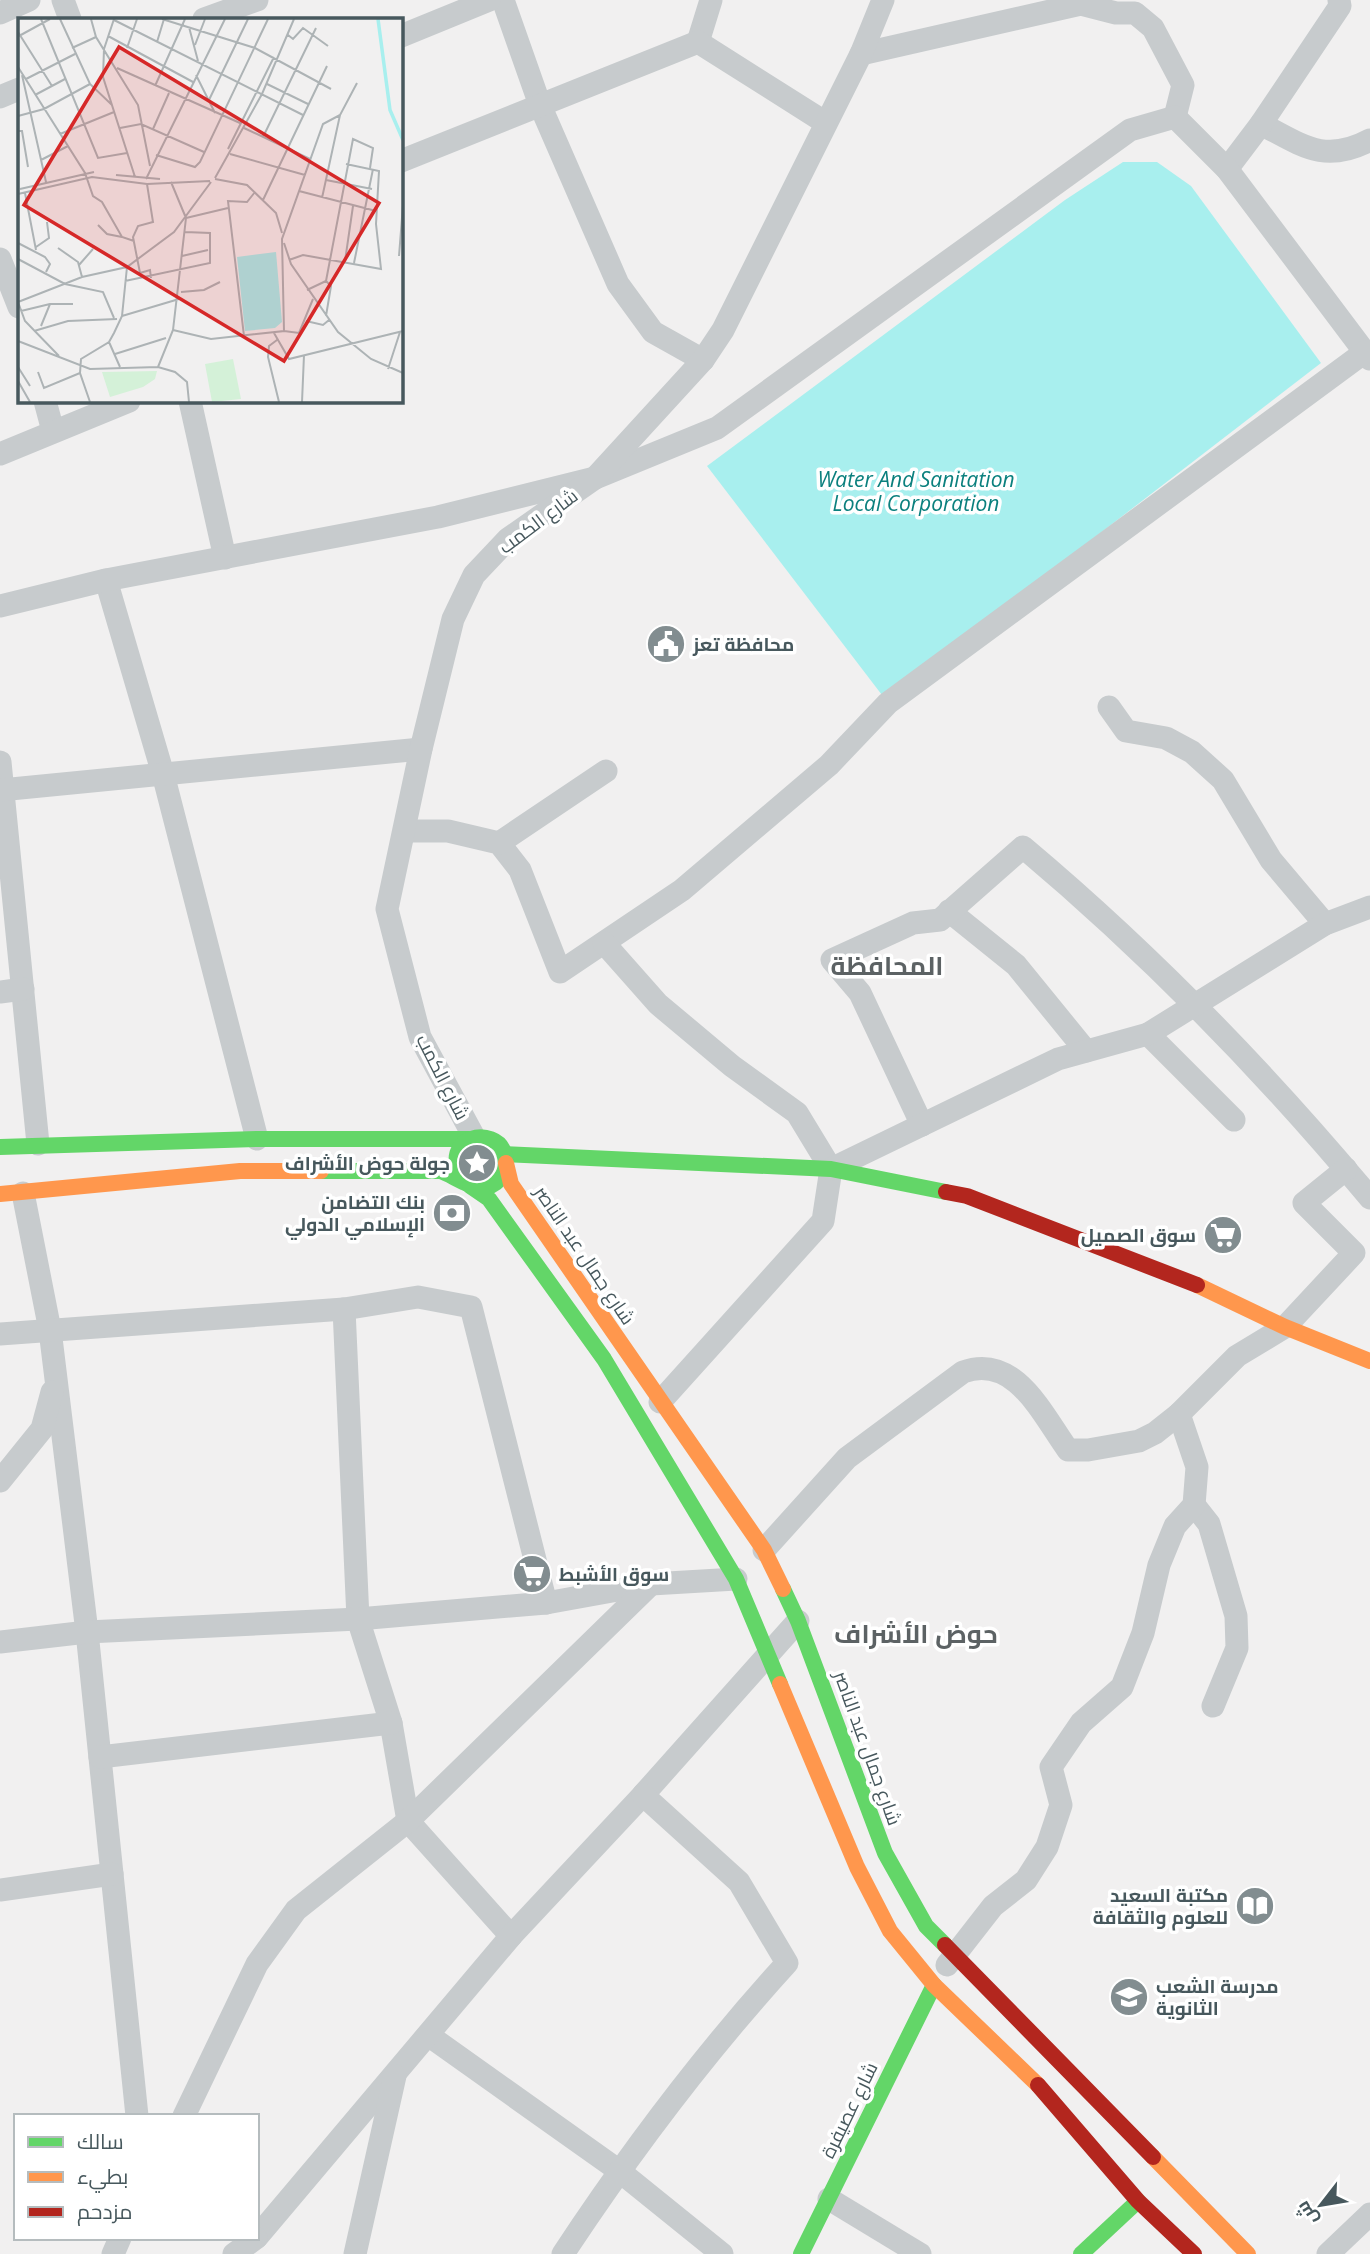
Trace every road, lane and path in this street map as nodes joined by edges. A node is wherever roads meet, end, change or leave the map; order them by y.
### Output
1 (29, 0) edge
2 (63, 0) edge
3 (257, 0) edge
4 (489, 0) edge
5 (503, 0) edge
6 (711, 0) edge
7 (883, 0) edge
8 (1339, 0) edge
9 (1027, 7) edge
10 (0, 13) edge
11 (70, 18) edge
12 (207, 18) edge
13 (402, 36) edge
14 (698, 42) junction
15 (861, 54) junction
16 (18, 89) edge
17 (0, 97) edge
18 (540, 105) junction
19 (1175, 117) junction
20 (826, 123) junction
21 (1261, 124) junction
22 (1370, 140) edge
23 (402, 161) edge
24 (1227, 169) junction
25 (0, 259) edge
26 (18, 306) edge
27 (18, 309) edge
28 (0, 317) edge
29 (1367, 355) edge
30 (704, 360) junction
31 (45, 402) edge
32 (126, 402) edge
33 (190, 402) edge
34 (53, 431) junction
35 (0, 454) edge
36 (595, 478) junction
37 (225, 558) junction
38 (106, 580) junction
39 (0, 606) edge
40 (1109, 707) dead end
41 (421, 749) junction
42 (0, 762) edge
43 (606, 771) dead end
44 (163, 774) junction
45 (2, 790) edge
46 (405, 831) junction
47 (499, 843) junction
48 (1370, 907) edge
49 (949, 911) junction
50 (1325, 923) junction
51 (604, 943) junction
52 (23, 989) junction
53 (0, 992) edge
54 (1195, 1006) junction
55 (1148, 1034) junction
56 (1086, 1051) junction
57 (1234, 1120) dead end
58 (922, 1125) junction
59 (472, 1138) junction
60 (257, 1139) junction
61 (38, 1144) junction
62 (0, 1147) edge
63 (506, 1159) junction
64 (831, 1169) junction
65 (1346, 1169) junction
66 (467, 1184) junction
67 (11, 1194) edge
68 (1370, 1198) edge
69 (1361, 1246) edge
70 (344, 1308) junction
71 (1285, 1327) junction
72 (50, 1330) junction
73 (0, 1334) edge
74 (1370, 1361) edge
75 (54, 1382) junction
76 (660, 1402) junction
77 (1179, 1414) junction
78 (2, 1477) edge
79 (1194, 1505) junction
80 (764, 1550) junction
81 (736, 1579) junction
82 (651, 1584) junction
83 (546, 1603) junction
84 (358, 1619) junction
85 (798, 1621) junction
86 (87, 1632) junction
87 (0, 1642) edge
88 (769, 1653) junction
89 (1213, 1706) dead end
90 (391, 1723) junction
91 (100, 1758) junction
92 (643, 1795) junction
93 (408, 1821) junction
94 (112, 1874) junction
95 (0, 1890) edge
96 (511, 1936) junction
97 (955, 1953) junction
98 (934, 1985) junction
99 (428, 2035) junction
100 (396, 2070) junction
101 (137, 2114) edge
102 (185, 2114) edge
103 (618, 2170) junction
104 (829, 2199) junction
105 (1138, 2201) junction
106 (1370, 2214) edge
107 (259, 2236) edge
108 (254, 2240) edge
109 (234, 2254) edge
110 (355, 2254) edge
111 (563, 2254) edge
112 (722, 2254) edge
113 (801, 2254) edge
114 (920, 2254) edge
115 (1081, 2254) edge
116 (1194, 2254) edge
117 (1248, 2254) edge
118 (1328, 2254) edge

1 - 10 street
2 - 11 street
3 - 12 street
4 - 13 street
5 - 18 street
6 - 14 street
7 - 15 street, شارع الكمب
8 - 21 street
9 - 15 street
9 - 19 street
14 - 18 street
14 - 20 street
15 - 20 street, شارع الكمب
16 - 17 street
18 - 23 street
18 - 30 street
19 - 24 street
19 - 36 street
20 - 30 street, شارع الكمب
21 - 22 street
21 - 24 street
24 - 29 street
25 - 26 street
27 - 28 street
29 - 51 street
30 - 36 street, شارع الكمب
31 - 34 street
32 - 34 street
33 - 37 street
34 - 35 street
36 - 37 street
36 - 41 street, شارع الكمب
37 - 38 street
38 - 39 street
38 - 44 street
40 - 50 street
41 - 44 street
41 - 46 street, شارع الكمب
42 - 45 street
43 - 47 street
44 - 45 street
44 - 60 street
45 - 52 street
46 - 47 street
46 - 59 street, شارع الكمب
47 - 51 street
48 - 50 street
49 - 54 street
49 - 56 street
49 - 58 street
50 - 54 street
51 - 64 street
52 - 53 street
52 - 61 street
54 - 55 street
54 - 65 street
55 - 56 street
55 - 57 street
56 - 58 street
58 - 64 street
59 - 60 main road
59 - 63 main road
59 - 66 main road
60 - 61 main road
61 - 62 main road
63 - 64 main road
63 - 66 main road
63 - 76 main road, شارع جمال عبد الناصر
64 - 71 main road
64 - 76 street
65 - 68 street
65 - 69 street
66 - 67 main road
66 - 81 main road
67 - 72 street
69 - 71 street
70 - 72 street
70 - 83 street
70 - 84 street
71 - 74 main road
71 - 77 street
72 - 73 street
72 - 75 street
75 - 78 street
75 - 86 street
76 - 80 main road, شارع جمال عبد الناصر
77 - 79 street
77 - 80 street
79 - 89 street
79 - 97 street
80 - 85 main road, شارع جمال عبد الناصر
81 - 82 street
81 - 88 main road
82 - 83 street
82 - 93 street
83 - 84 street
84 - 86 street
84 - 90 street
85 - 88 street
85 - 97 main road, شارع جمال عبد الناصر
86 - 87 street
86 - 91 street
88 - 92 street
88 - 98 main road
90 - 91 street
90 - 93 street
91 - 94 street
92 - 96 street
92 - 103 street
93 - 96 street
93 - 102 street
94 - 95 street
94 - 101 street
96 - 99 street
97 - 98 street
97 - 117 main road, شارع جمال عبد الناصر
98 - 104 main road, شارع عصيفرة
98 - 105 main road
99 - 100 street
99 - 103 street
100 - 107 street
100 - 110 street
103 - 111 street
103 - 112 street
104 - 113 main road, شارع عصيفرة
104 - 114 street
105 - 115 main road
105 - 116 main road
106 - 118 street
108 - 109 street

